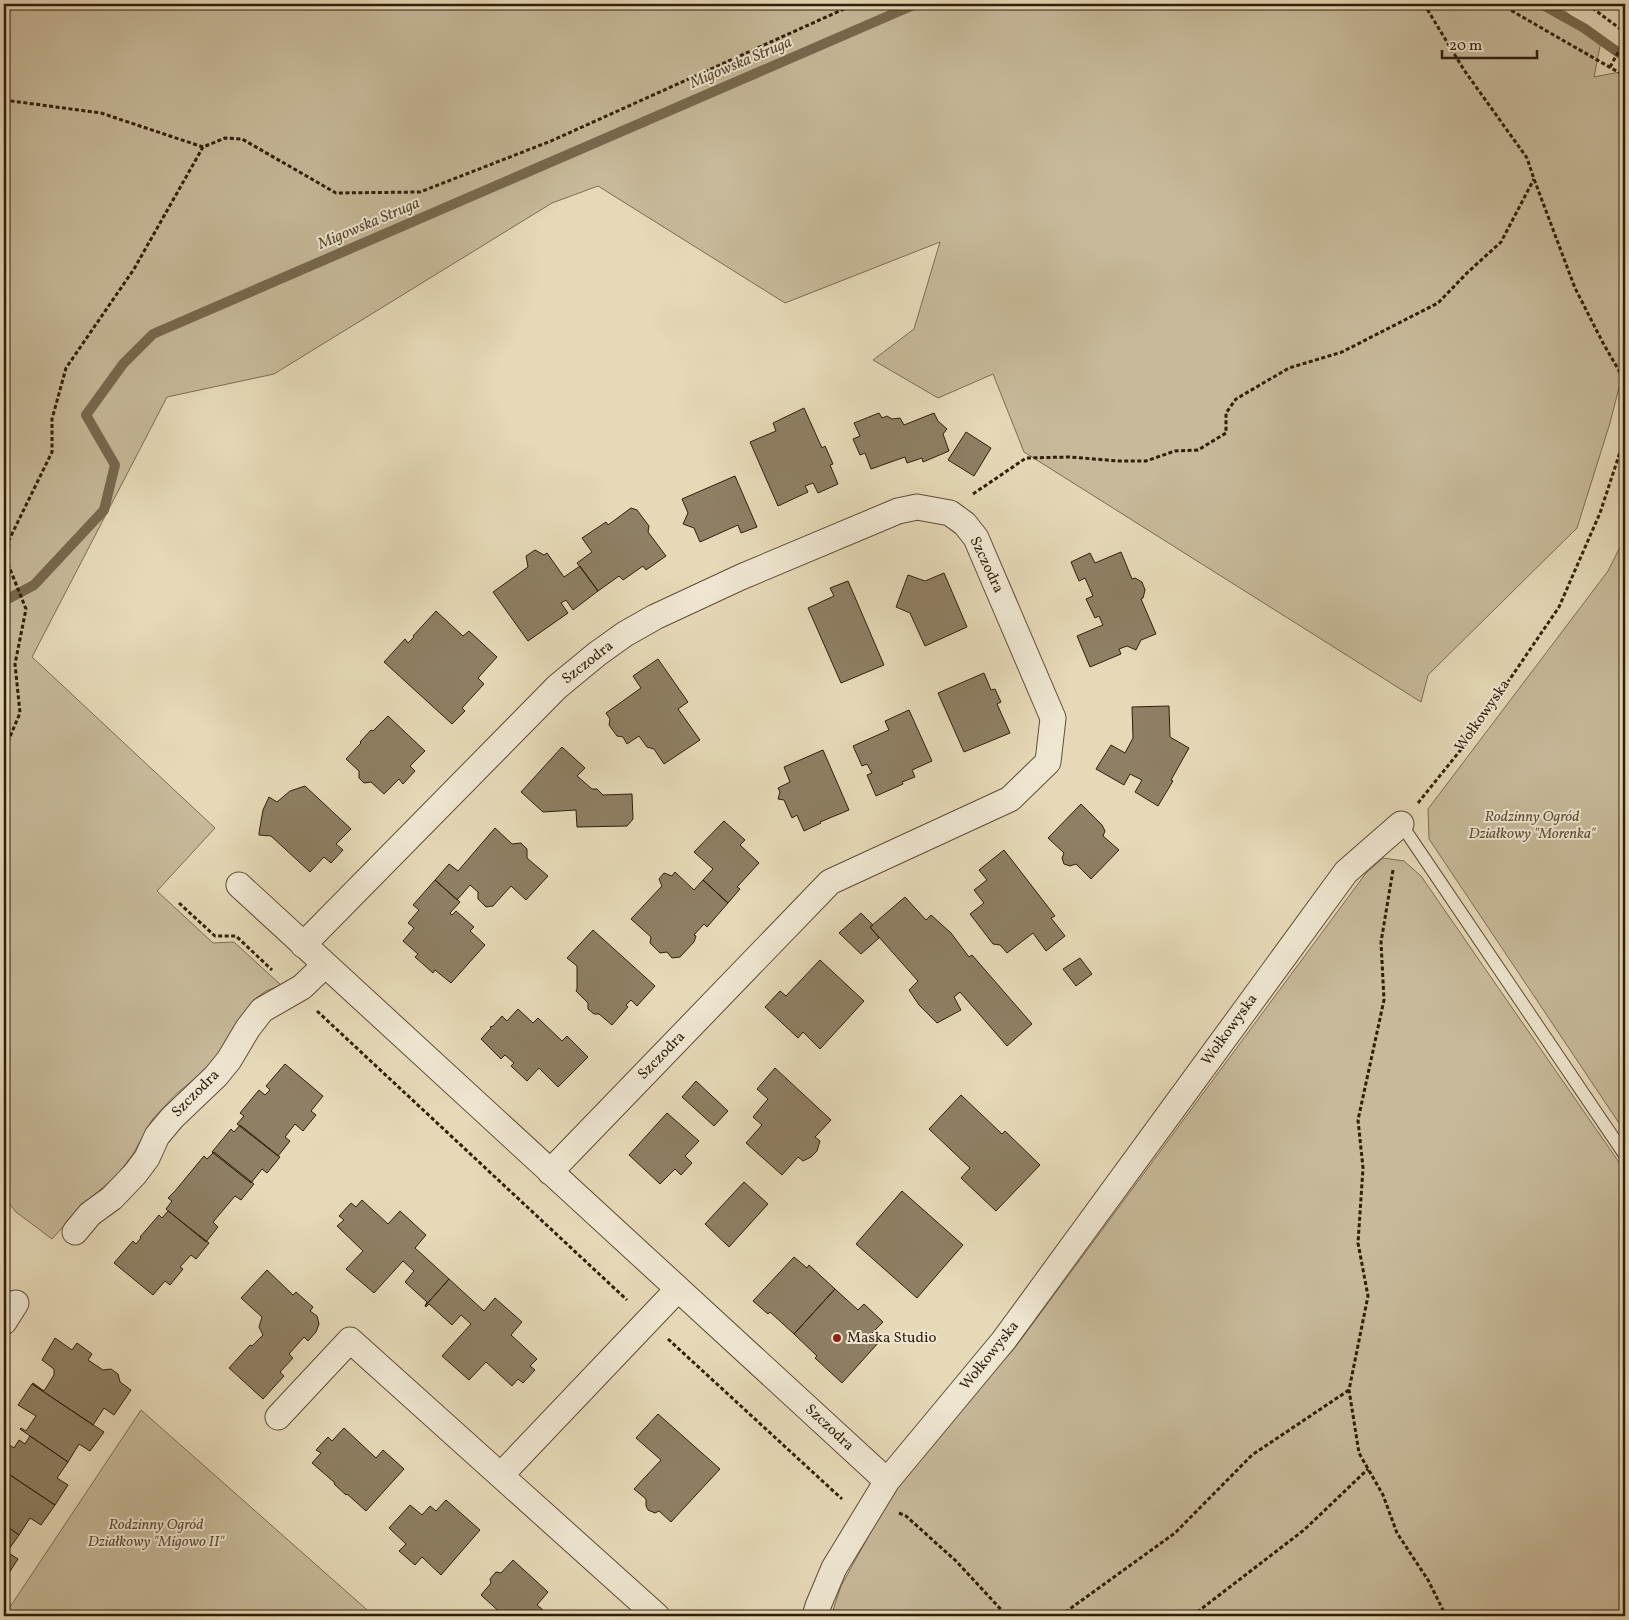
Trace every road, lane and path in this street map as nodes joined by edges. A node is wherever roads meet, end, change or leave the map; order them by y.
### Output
1 (855, 4) edge
2 (1424, 4) edge
3 (1500, 4) edge
4 (1587, 4) edge
5 (1625, 35) edge
6 (1625, 40) edge
7 (1610, 67) junction
8 (1625, 76) edge
9 (4, 100) edge
10 (203, 147) junction
11 (1534, 179) junction
12 (1625, 381) edge
13 (1625, 437) edge
14 (954, 514) junction
15 (4, 780) edge
16 (1401, 824) junction
17 (239, 885) dead end
18 (180, 903) dead end
19 (302, 945) junction
20 (325, 965) junction
21 (295, 991) junction
22 (1625, 1155) edge
23 (550, 1172) junction
24 (75, 1232) dead end
25 (678, 1289) junction
26 (648, 1320) junction
27 (1349, 1390) junction
28 (278, 1417) dead end
29 (1368, 1469) junction
30 (501, 1475) junction
31 (886, 1481) junction
32 (868, 1512) junction
33 (657, 1616) edge
34 (815, 1616) edge
35 (1007, 1616) edge
36 (1060, 1616) edge
37 (1192, 1616) edge
38 (1446, 1616) edge

1 - 10 path
2 - 11 path
3 - 7 path
4 - 5 path
6 - 7 path
7 - 8 path
9 - 10 path
10 - 15 path
11 - 12 path
11 - 14 path
13 - 16 path, Wołkowyska
14 - 19 street, Szczodra
14 - 23 street, Szczodra
16 - 22 lane
16 - 27 path
16 - 31 street, Wołkowyska
17 - 19 street, Szczodra
18 - 21 path
19 - 20 street, Szczodra
20 - 21 street, Szczodra
20 - 23 street, Szczodra
21 - 24 street, Szczodra
21 - 26 path
23 - 25 street, Szczodra
25 - 26 street
25 - 31 street, Szczodra
26 - 30 street
26 - 32 path
27 - 29 path
27 - 36 path
28 - 30 street
29 - 37 path
29 - 38 path
30 - 33 street
31 - 32 street, Wołkowyska
32 - 34 street, Wołkowyska
32 - 35 path

